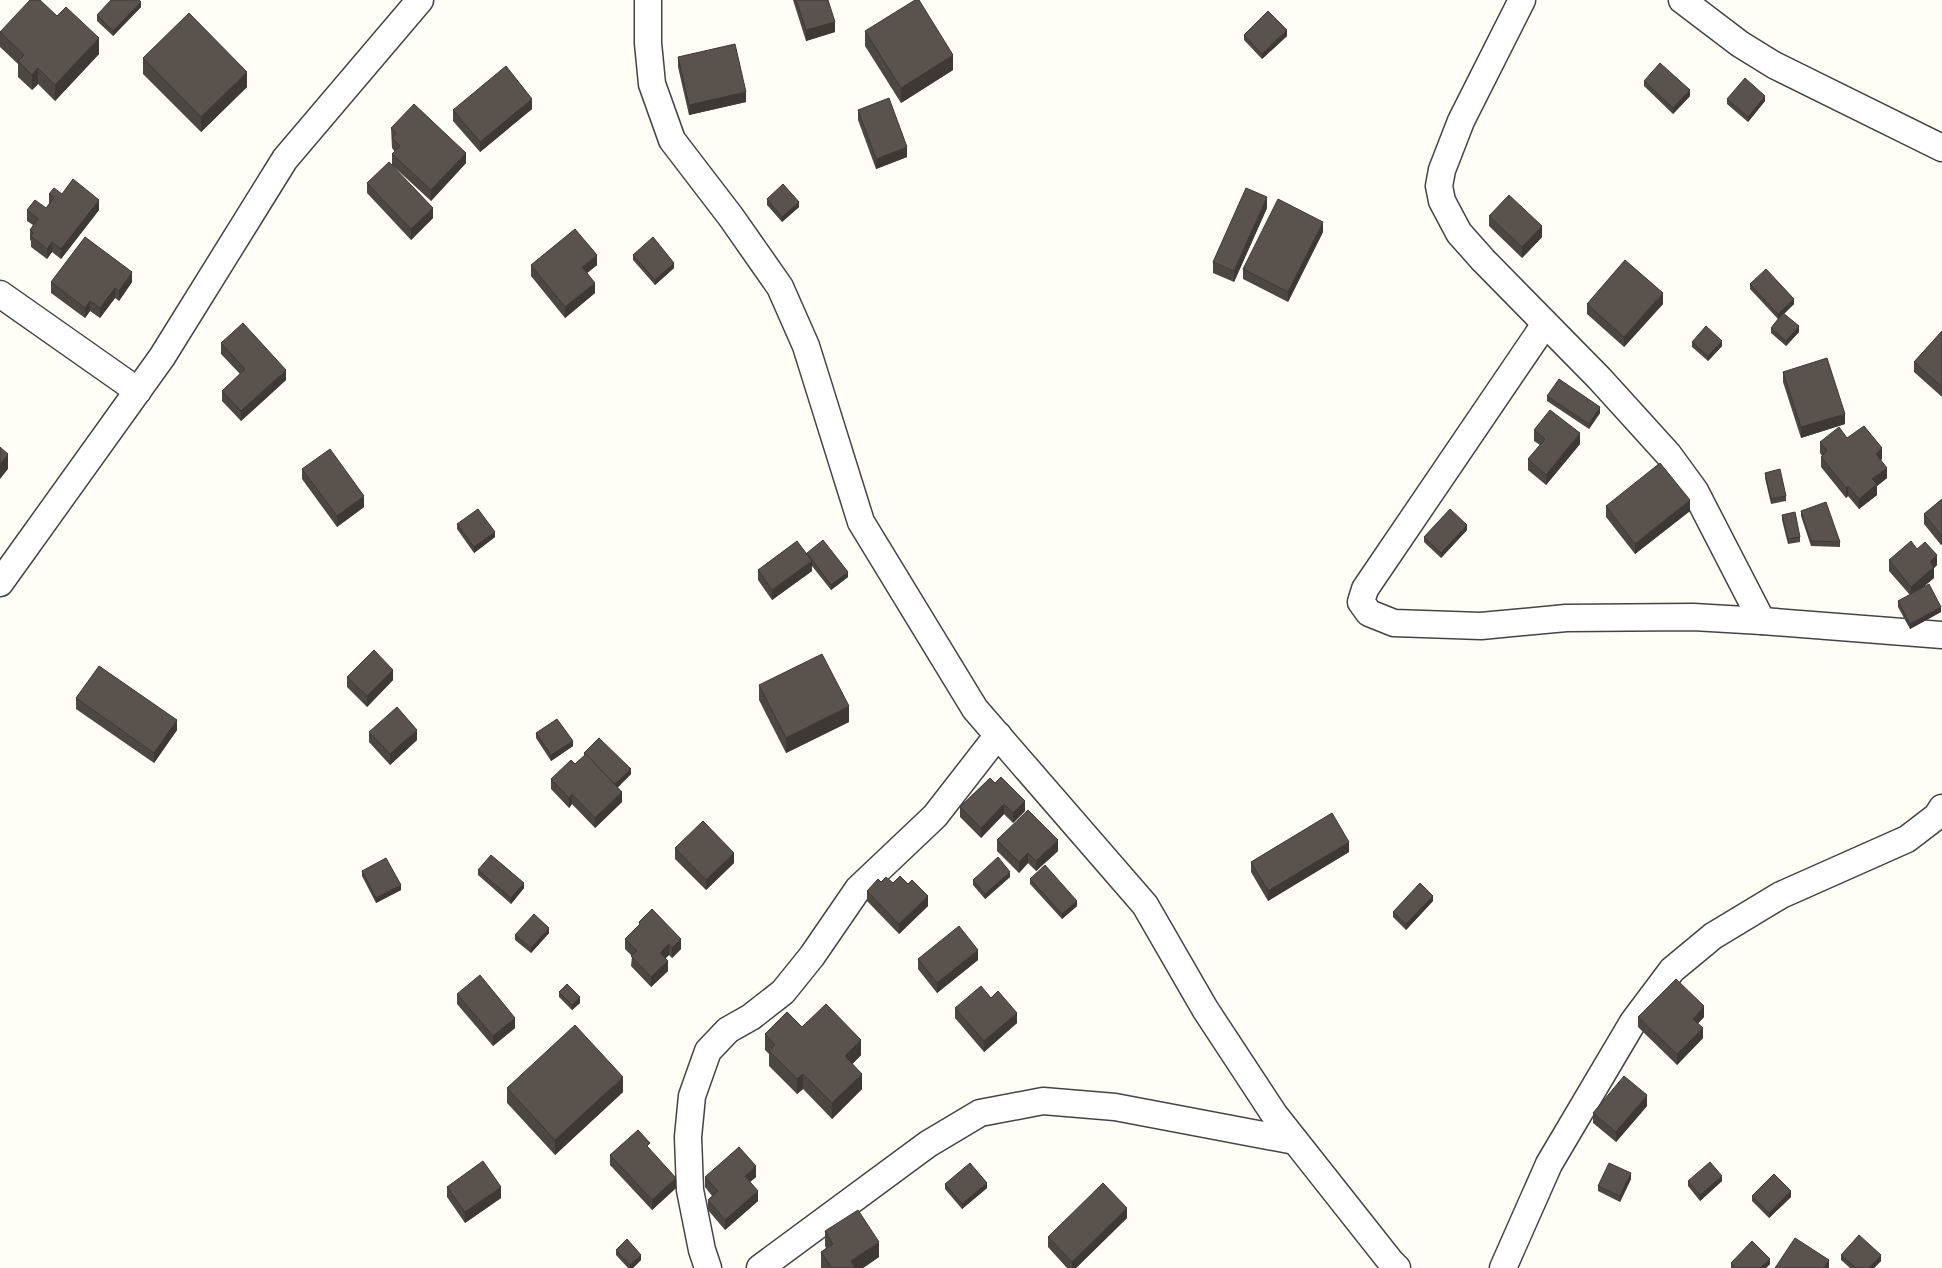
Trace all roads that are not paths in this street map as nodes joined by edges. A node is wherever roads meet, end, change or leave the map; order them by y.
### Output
1 (420, 0) edge
2 (648, 0) edge
3 (1522, 0) edge
4 (1682, 0) edge
5 (1942, 148) edge
6 (0, 294) edge
7 (1545, 324) junction
8 (138, 391) junction
9 (0, 583) edge
10 (1762, 621) junction
11 (1942, 635) edge
12 (998, 735) junction
13 (1942, 808) edge
14 (1295, 1141) junction
15 (708, 1268) edge
16 (760, 1268) edge
17 (1397, 1268) edge
18 (1503, 1268) edge

1 - 8 street
2 - 12 street
3 - 7 street
4 - 5 street
6 - 8 street
7 - 10 street
7 - 10 street
8 - 9 street
10 - 11 street
12 - 14 street
12 - 15 street
13 - 18 street
14 - 16 street
14 - 17 street

